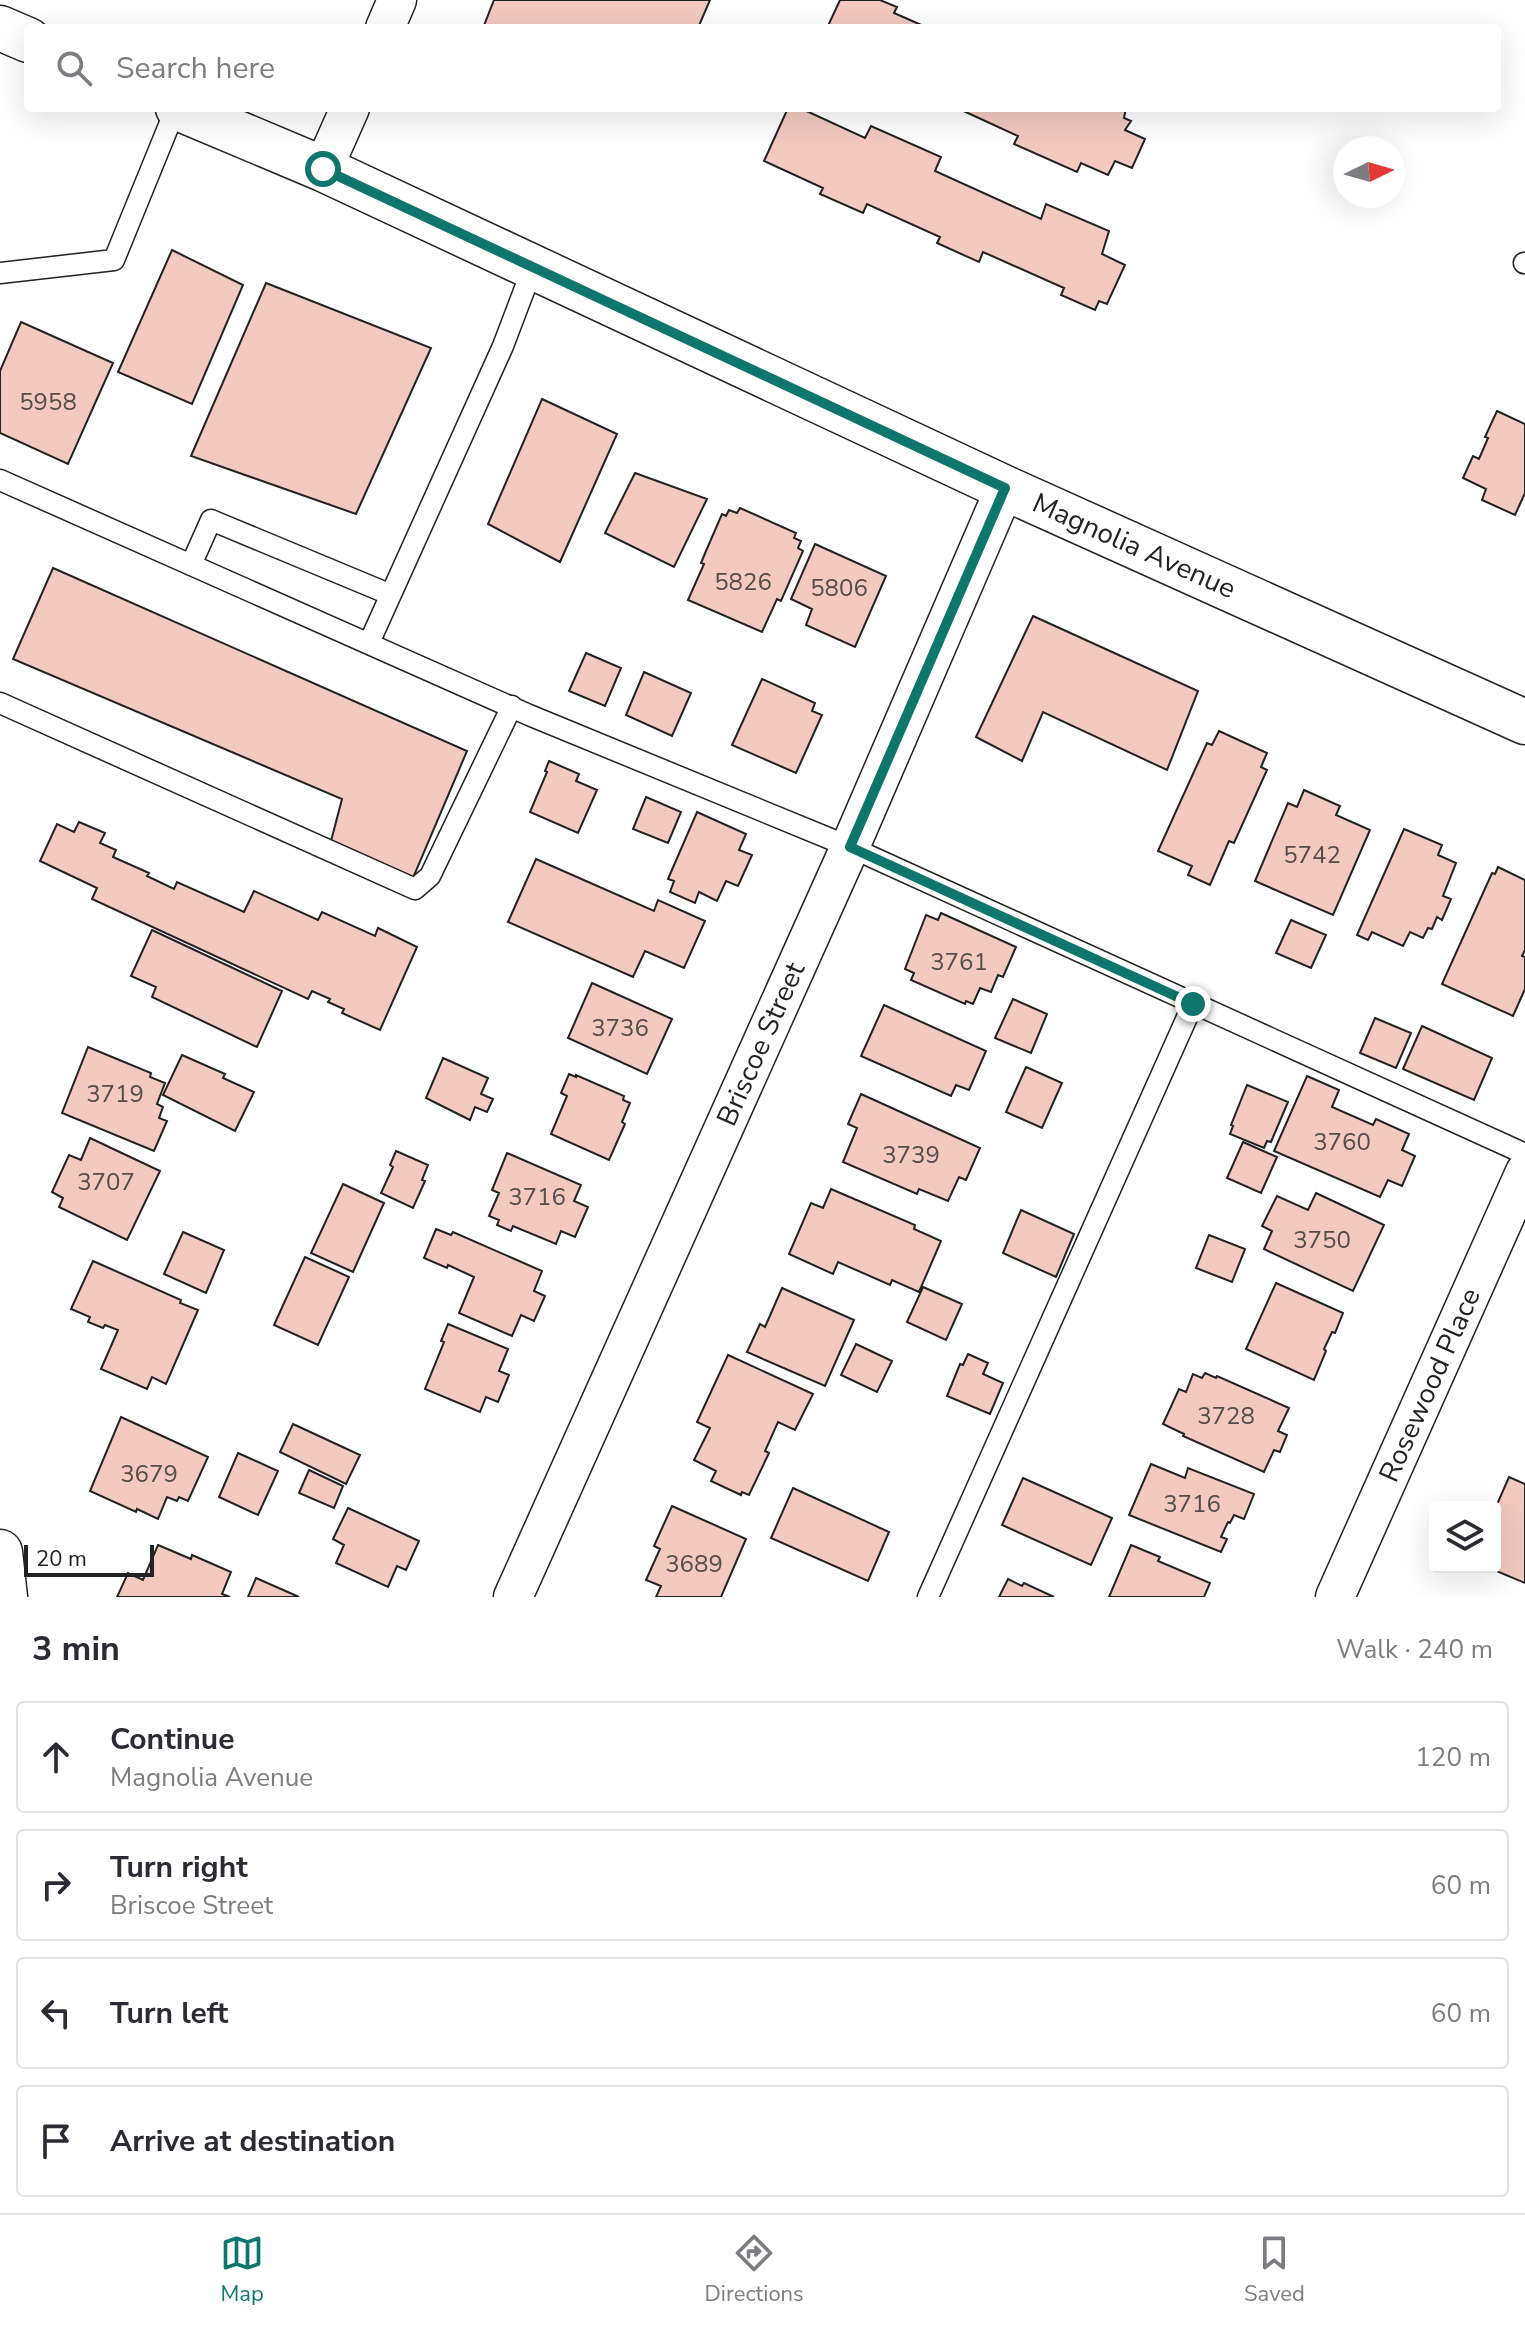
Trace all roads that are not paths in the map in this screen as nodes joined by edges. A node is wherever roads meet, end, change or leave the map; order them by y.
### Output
1 (397, 0) edge
2 (387, 24) edge
3 (0, 28) edge
4 (24, 38) edge
5 (175, 112) edge
6 (187, 112) edge
7 (348, 112) edge
8 (323, 169) junction
9 (533, 267) junction
10 (0, 273) edge
11 (0, 480) edge
12 (1005, 488) junction
13 (191, 565) junction
14 (389, 594) junction
15 (369, 643) junction
16 (0, 703) edge
17 (512, 706) junction
18 (1525, 722) edge
19 (850, 847) junction
20 (1193, 1004) junction
21 (1525, 1154) edge
22 (1525, 1172) edge
23 (0, 1552) edge
24 (5, 1597) edge
25 (513, 1597) edge
26 (928, 1597) edge
27 (1335, 1597) edge

1 - 2 street
3 - 4 main road
5 - 10 lane
6 - 8 main road, Magnolia Avenue
7 - 8 street
8 - 9 main road, Magnolia Avenue
9 - 12 main road, Magnolia Avenue
9 - 14 lane
11 - 13 lane
12 - 18 main road, Magnolia Avenue
12 - 19 street, Briscoe Street
13 - 14 lane
13 - 15 lane
14 - 15 lane
15 - 17 lane
16 - 17 lane
17 - 19 lane
19 - 20 lane
19 - 25 street, Briscoe Street
20 - 21 lane
20 - 26 lane
22 - 27 street, Rosewood Place
23 - 24 main road

